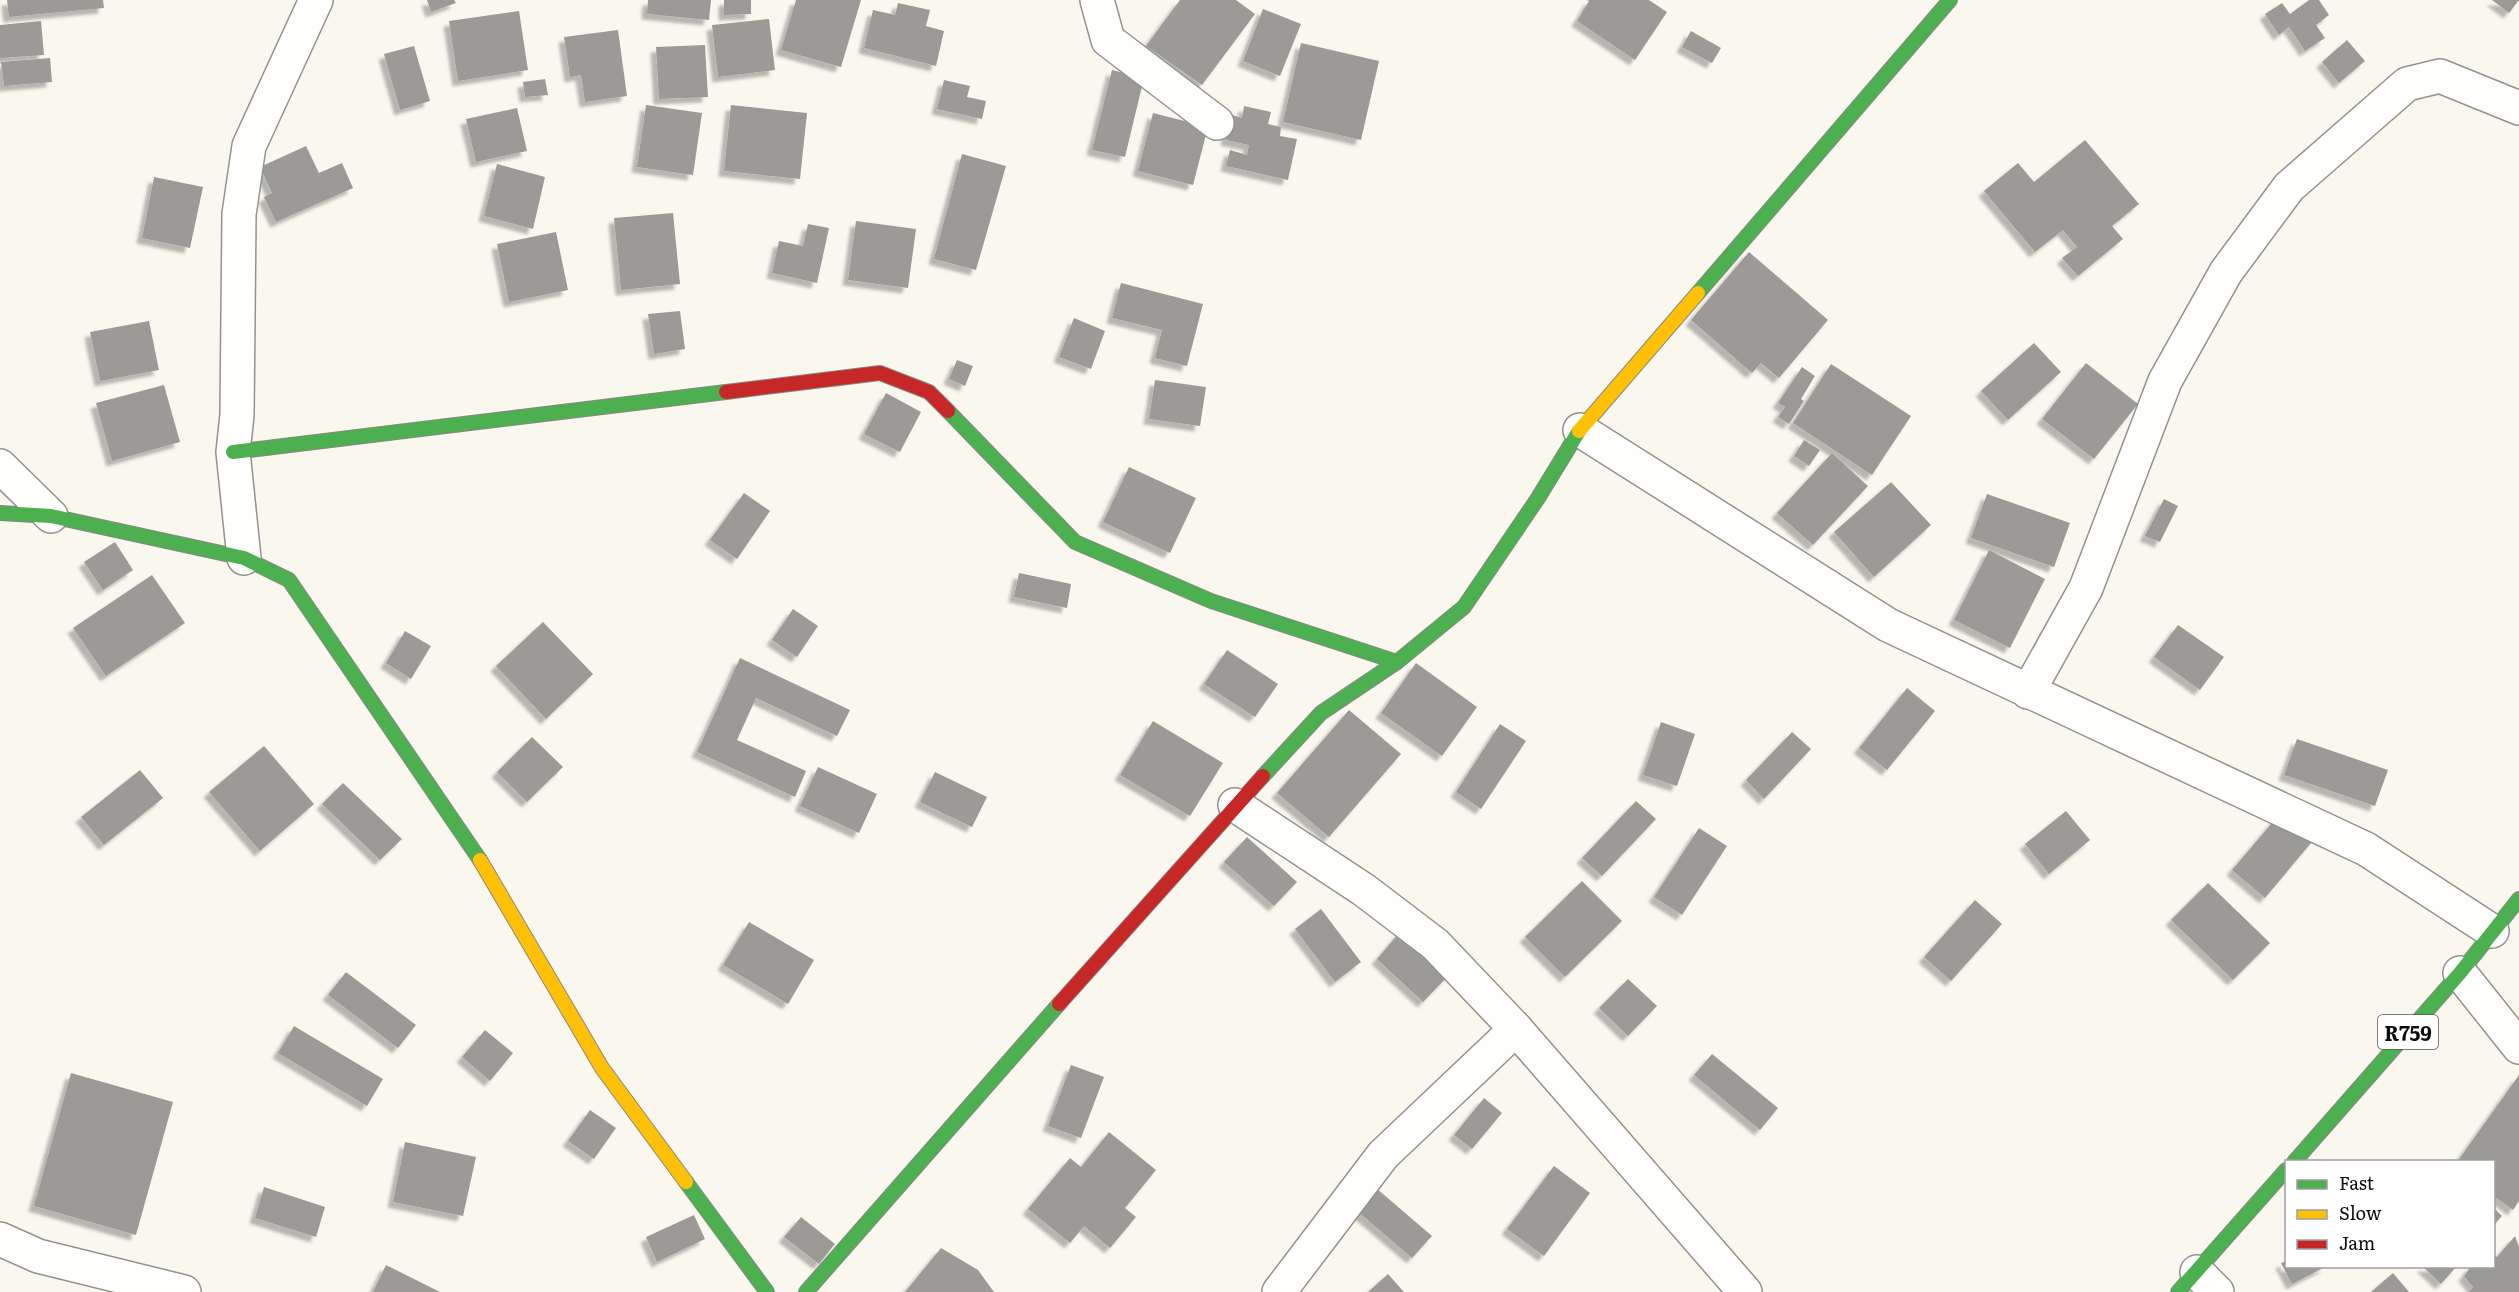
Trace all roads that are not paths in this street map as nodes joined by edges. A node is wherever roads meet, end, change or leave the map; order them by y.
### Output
1 (316, 0) edge
2 (1097, 0) edge
3 (1950, 0) edge
4 (2519, 108) edge
5 (1217, 123) dead end
6 (1580, 430) junction
7 (234, 453) junction
8 (0, 466) edge
9 (0, 513) edge
10 (51, 516) junction
11 (244, 558) junction
12 (1397, 662) junction
13 (2028, 692) junction
14 (1234, 805) junction
15 (2519, 899) edge
16 (2492, 931) junction
17 (2460, 973) junction
18 (1516, 1029) junction
19 (2519, 1047) edge
20 (2295, 1160) edge
21 (2285, 1171) edge
22 (0, 1239) edge
23 (2197, 1285) edge
24 (184, 1292) edge
25 (767, 1292) edge
26 (806, 1292) edge
27 (1279, 1292) edge
28 (1745, 1292) edge

1 - 7 street
2 - 5 street
3 - 6 street
4 - 13 street
6 - 12 street
6 - 13 street
7 - 11 street
7 - 12 street
8 - 10 street
9 - 10 street
10 - 11 street
11 - 25 street
12 - 14 street
13 - 16 street
14 - 18 street
14 - 26 street
15 - 16 street, R759
16 - 17 street, R759
17 - 19 street
17 - 20 street, R759
18 - 27 street
18 - 28 street
21 - 23 street
22 - 24 street

